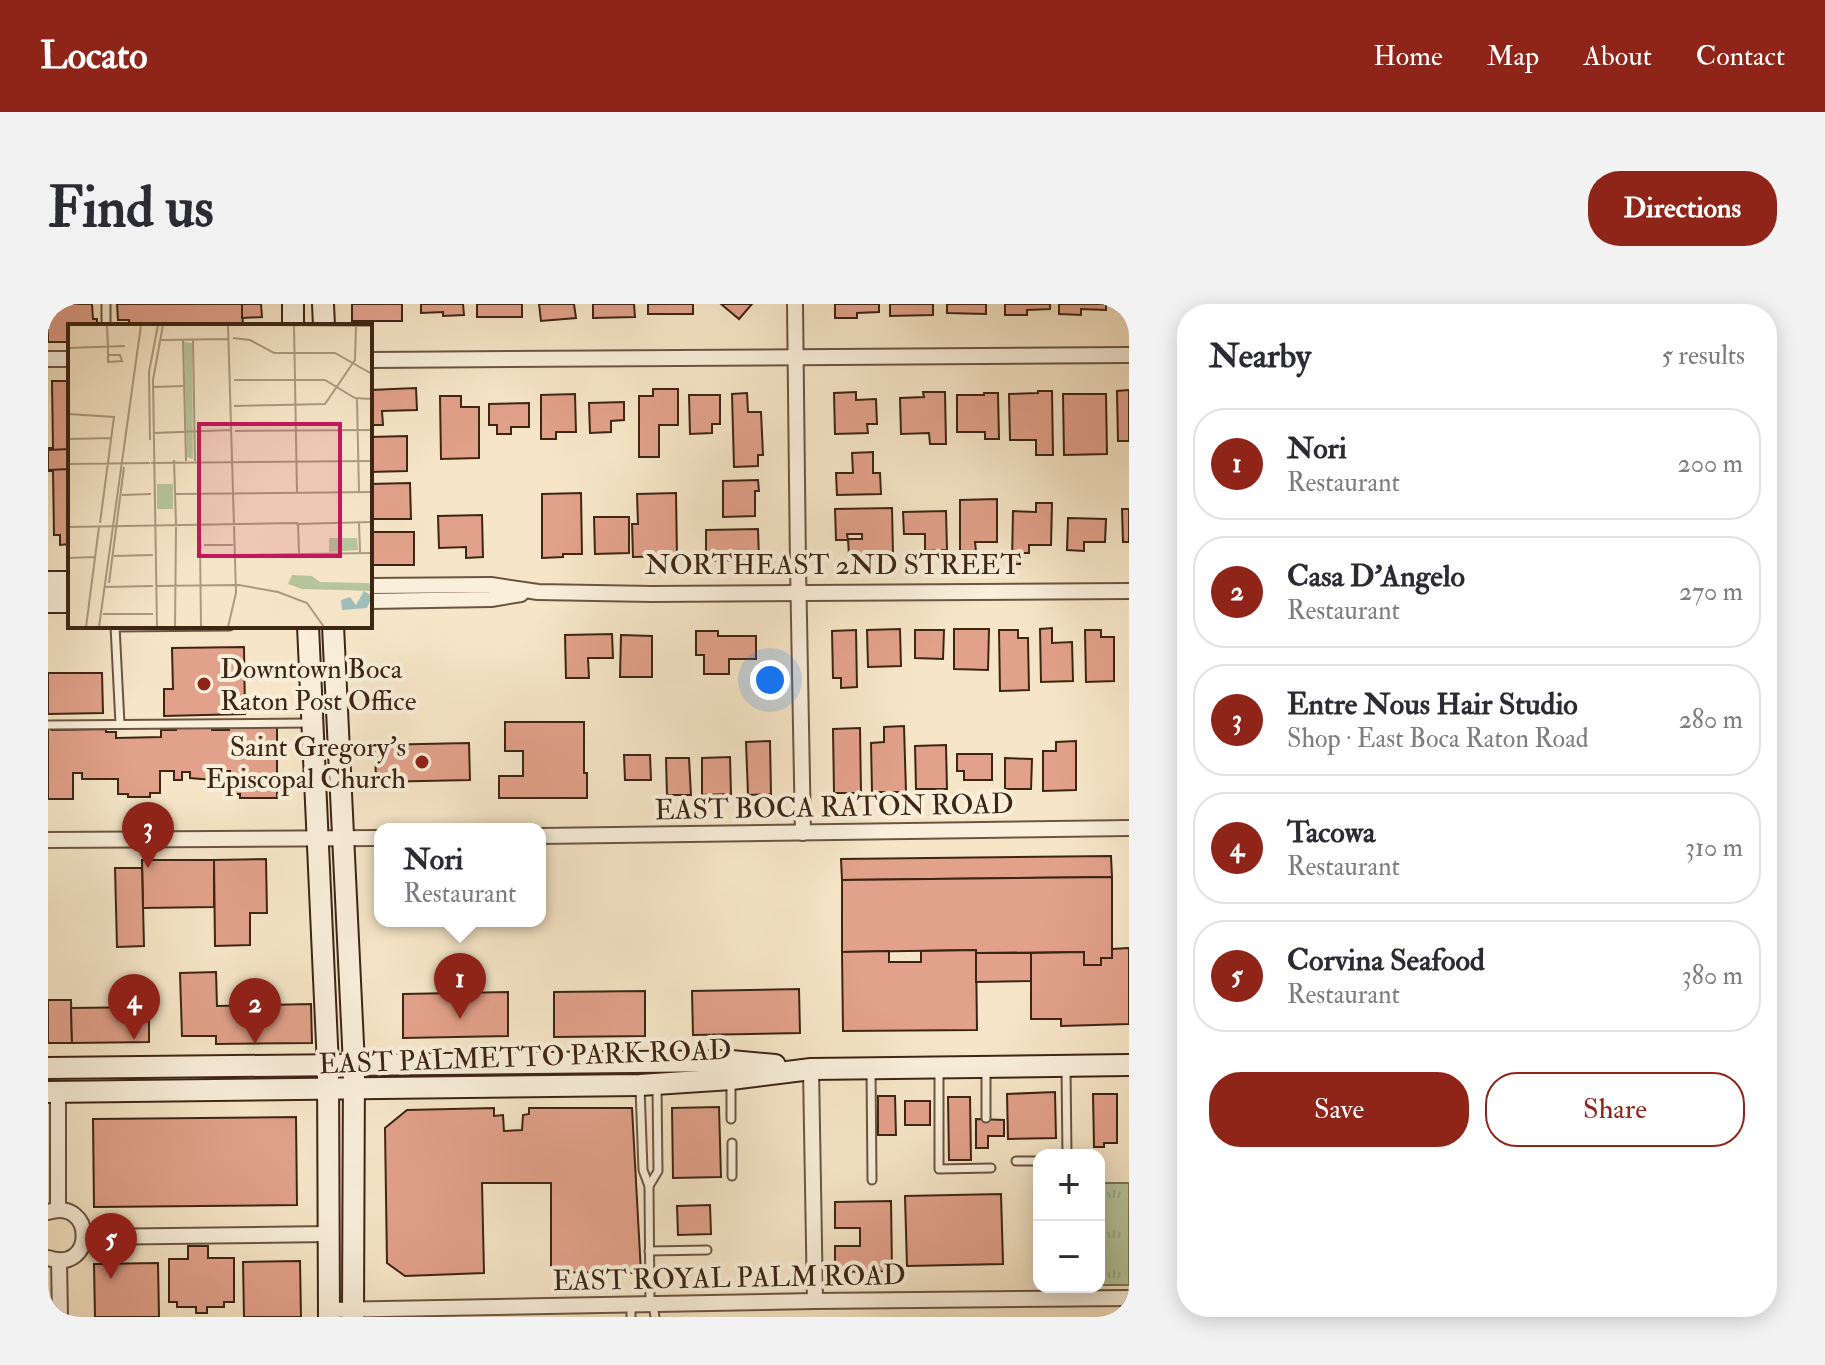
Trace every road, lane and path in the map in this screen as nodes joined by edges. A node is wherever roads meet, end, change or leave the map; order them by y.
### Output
1 (323, 304) edge
2 (795, 304) edge
3 (324, 324) edge
4 (1129, 355) edge
5 (796, 358) junction
6 (372, 360) edge
7 (372, 586) edge
8 (1129, 591) edge
9 (799, 592) junction
10 (451, 593) junction
11 (372, 601) edge
12 (115, 628) edge
13 (308, 628) edge
14 (333, 628) edge
15 (312, 722) junction
16 (120, 724) junction
17 (48, 725) edge
18 (1129, 828) edge
19 (803, 833) junction
20 (546, 836) edge
21 (374, 838) edge
22 (343, 839) junction
23 (48, 840) edge
24 (318, 840) junction
25 (354, 1065) junction
26 (1129, 1065) edge
27 (328, 1066) junction
28 (986, 1066) junction
29 (1067, 1066) junction
30 (871, 1067) junction
31 (939, 1067) junction
32 (48, 1068) edge
33 (811, 1069) junction
34 (731, 1079) junction
35 (649, 1085) junction
36 (354, 1089) junction
37 (328, 1090) junction
38 (53, 1092) edge
39 (986, 1118) dead end
40 (731, 1119) dead end
41 (732, 1143) dead end
42 (1067, 1149) edge
43 (1016, 1161) dead end
44 (1033, 1161) edge
45 (991, 1168) dead end
46 (732, 1176) dead end
47 (872, 1180) dead end
48 (649, 1186) junction
49 (53, 1211) edge
50 (329, 1234) junction
51 (85, 1237) junction
52 (707, 1250) dead end
53 (649, 1251) junction
54 (54, 1259) edge
55 (1129, 1298) edge
56 (815, 1301) junction
57 (653, 1309) edge
58 (728, 1310) edge
59 (590, 1311) edge
60 (631, 1311) edge
61 (473, 1312) edge
62 (543, 1312) edge
63 (353, 1313) edge
64 (425, 1313) edge
65 (329, 1314) edge
66 (60, 1317) edge

1 - 3 main road
2 - 5 street
4 - 5 street
5 - 6 street
5 - 9 street
7 - 10 street, NORTHEAST 2ND STREET
8 - 9 street, NORTHEAST 2ND STREET
9 - 10 street, NORTHEAST 2ND STREET
9 - 19 street
10 - 11 street, NORTHEAST 2ND STREET
12 - 16 lane
13 - 15 main road
14 - 22 main road
15 - 16 lane
15 - 24 main road
16 - 17 lane
18 - 19 street, EAST BOCA RATON ROAD
19 - 20 street, EAST BOCA RATON ROAD
21 - 22 street
22 - 24 street
22 - 25 main road
23 - 24 street
24 - 27 main road
25 - 27 main road, EAST PALMETTO PARK ROAD
25 - 33 main road, EAST PALMETTO PARK ROAD
25 - 36 main road
26 - 29 main road, EAST PALMETTO PARK ROAD
27 - 32 main road, EAST PALMETTO PARK ROAD
27 - 37 main road
28 - 29 main road, EAST PALMETTO PARK ROAD
28 - 31 main road, EAST PALMETTO PARK ROAD
28 - 39 lane
29 - 42 lane
30 - 31 main road, EAST PALMETTO PARK ROAD
30 - 33 main road, EAST PALMETTO PARK ROAD
30 - 47 lane
31 - 45 lane
33 - 34 main road, EAST PALMETTO PARK ROAD
33 - 56 street
34 - 35 main road, EAST PALMETTO PARK ROAD
34 - 40 lane
35 - 36 main road, EAST PALMETTO PARK ROAD
35 - 48 lane
35 - 48 lane
36 - 37 main road, EAST PALMETTO PARK ROAD
36 - 63 main road
37 - 38 main road, EAST PALMETTO PARK ROAD
37 - 50 main road
38 - 49 street
41 - 46 lane
43 - 44 lane
48 - 53 lane
49 - 51 street
50 - 51 street
50 - 65 main road
51 - 54 street
52 - 53 lane
53 - 57 lane
54 - 66 street
55 - 56 street, EAST ROYAL PALM ROAD
56 - 58 street, EAST ROYAL PALM ROAD
57 - 58 street, EAST ROYAL PALM ROAD
57 - 60 street, EAST ROYAL PALM ROAD
59 - 60 street, EAST ROYAL PALM ROAD
59 - 62 street, EAST ROYAL PALM ROAD
61 - 62 street, EAST ROYAL PALM ROAD
61 - 64 street, EAST ROYAL PALM ROAD
63 - 64 street, EAST ROYAL PALM ROAD
63 - 65 street, EAST ROYAL PALM ROAD

